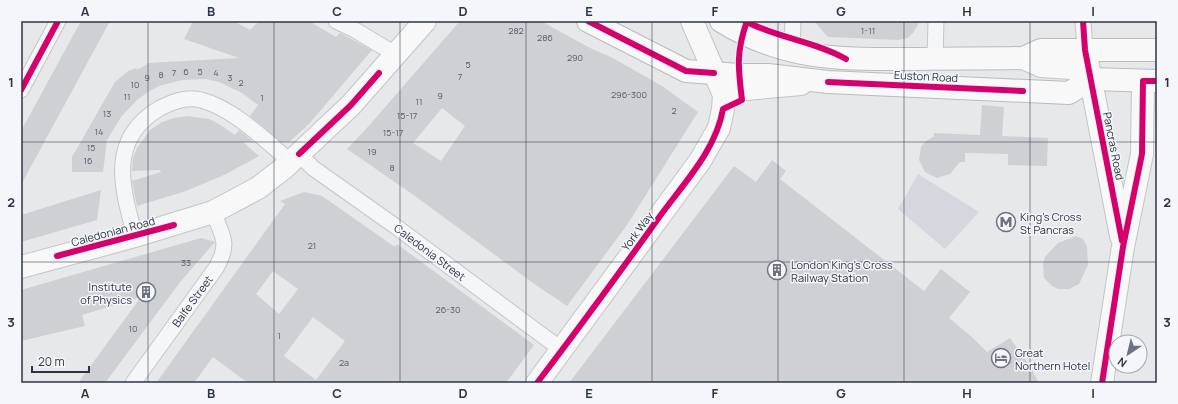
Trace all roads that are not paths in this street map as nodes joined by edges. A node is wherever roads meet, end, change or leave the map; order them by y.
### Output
1 (58, 21) edge
2 (336, 21) edge
3 (425, 21) edge
4 (588, 21) edge
5 (692, 21) edge
6 (721, 21) edge
7 (793, 21) edge
8 (936, 21) edge
9 (1083, 21) edge
10 (1085, 50) junction
11 (1157, 50) edge
12 (792, 52) junction
13 (395, 54) junction
14 (935, 58) junction
15 (1023, 58) junction
16 (714, 73) junction
17 (1091, 79) junction
18 (1150, 81) edge
19 (828, 82) junction
20 (21, 90) edge
21 (724, 95) junction
22 (295, 158) junction
23 (213, 212) junction
24 (135, 236) junction
25 (1123, 247) junction
26 (21, 267) edge
27 (562, 350) junction
28 (133, 383) edge
29 (537, 383) edge
30 (1102, 383) edge

1 - 20 street
2 - 13 street
3 - 13 main road, Caledonian Road
4 - 16 main road
5 - 16 main road
6 - 12 main road, Euston Road
7 - 12 street
8 - 14 street
9 - 10 street
10 - 11 main road, Euston Road
10 - 15 main road, Euston Road
10 - 17 main road, Pancras Road
12 - 14 main road, Euston Road
13 - 22 main road, Caledonian Road
14 - 15 main road, Euston Road
15 - 17 main road
16 - 19 main road
16 - 21 main road
17 - 18 main road
17 - 19 main road, Euston Road
17 - 25 main road, Pancras Road
18 - 25 main road, Pancras Road
19 - 21 main road
21 - 27 main road, York Way
22 - 23 main road, Caledonian Road
22 - 24 street, Caledonia Street
22 - 27 street, Caledonia Street
23 - 24 main road, Caledonian Road
23 - 28 street, Balfe Street
24 - 26 main road, Caledonian Road
25 - 30 main road, Pancras Road
27 - 29 main road, York Way

